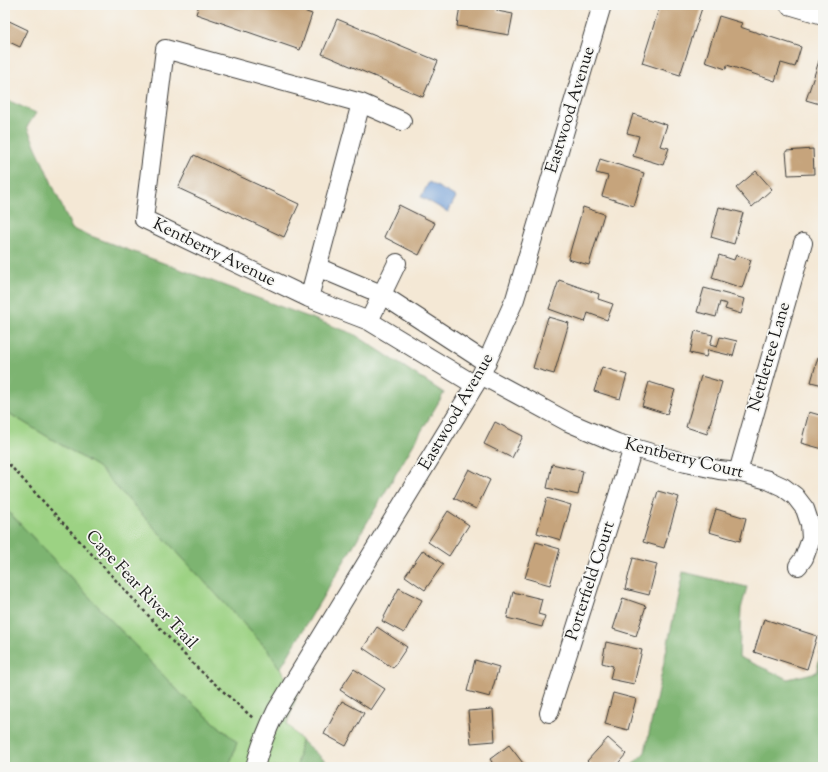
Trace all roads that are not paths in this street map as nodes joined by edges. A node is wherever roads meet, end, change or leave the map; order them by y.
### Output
1 (602, 5) edge
2 (789, 5) edge
3 (823, 15) edge
4 (361, 103) junction
5 (402, 121) dead end
6 (803, 243) dead end
7 (397, 263) dead end
8 (317, 267) junction
9 (381, 294) junction
10 (309, 298) junction
11 (368, 321) junction
12 (481, 374) junction
13 (633, 448) junction
14 (738, 472) junction
15 (798, 566) dead end
16 (548, 713) dead end
17 (256, 767) edge

1 - 12 street, Eastwood Avenue
2 - 3 street
4 - 5 street
4 - 8 street
4 - 10 street, Kentberry Avenue
6 - 14 street, Nettletree Lane
7 - 9 street
8 - 9 street
8 - 10 street
9 - 11 street
9 - 12 street
10 - 11 street, Kentberry Avenue
11 - 12 street, Kentberry Avenue
12 - 13 street, Kentberry Court
12 - 17 street, Eastwood Avenue
13 - 14 street, Kentberry Court
13 - 16 street, Porterfield Court
14 - 15 street, Kentberry Court

